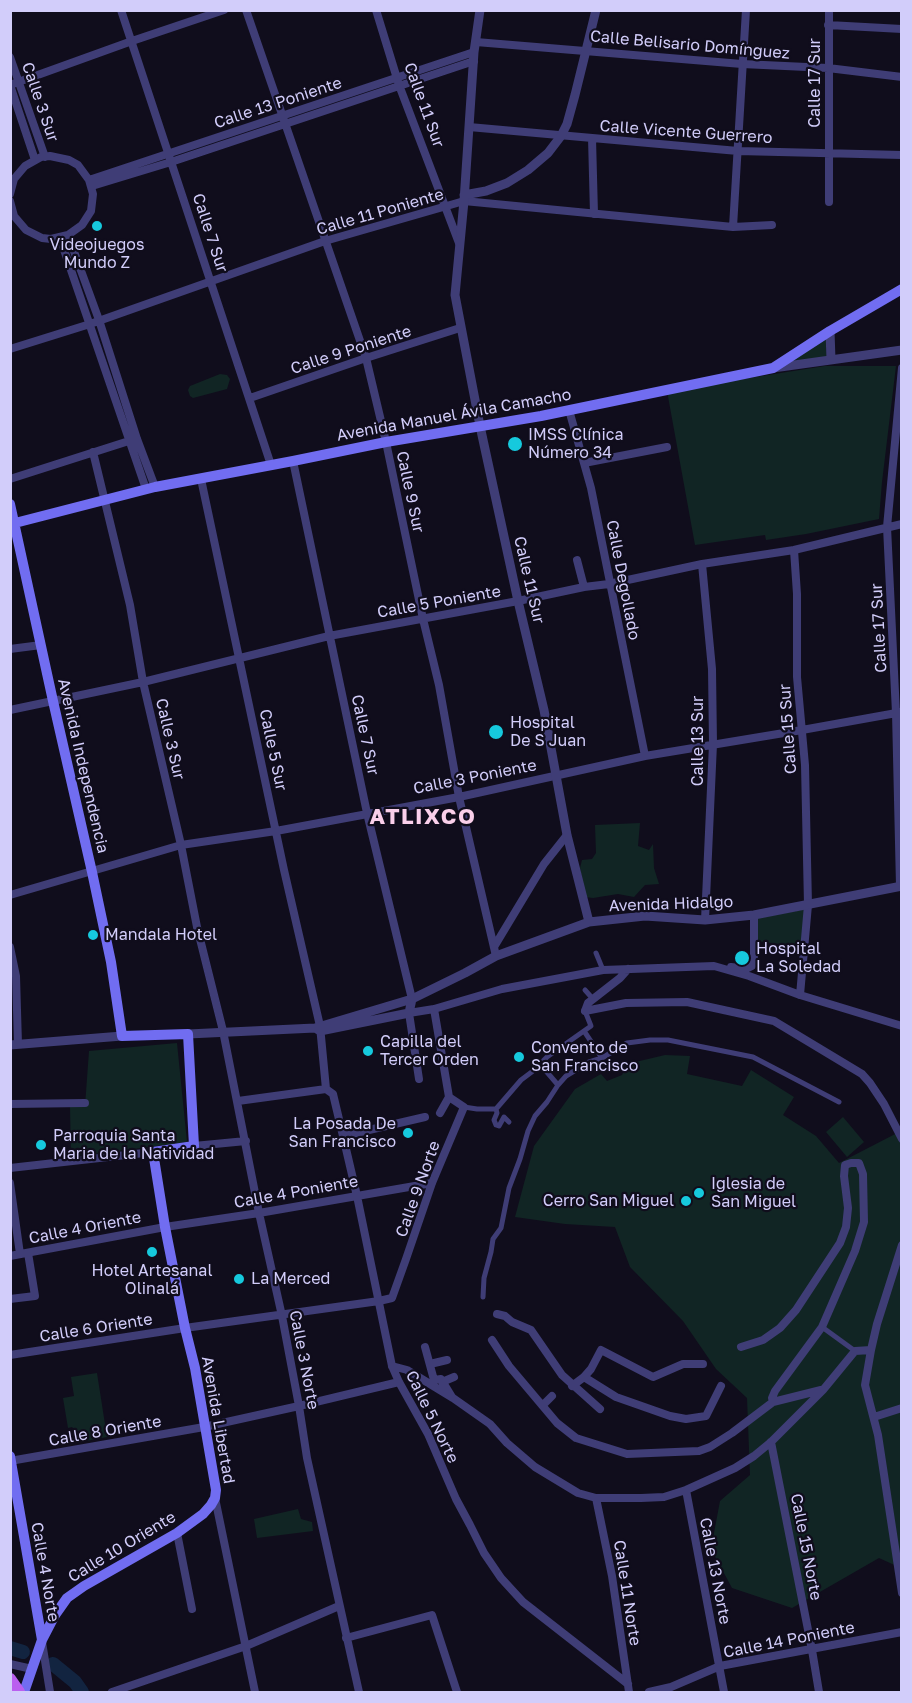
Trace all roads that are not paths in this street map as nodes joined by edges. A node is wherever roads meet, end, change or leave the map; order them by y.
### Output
1 (121, 10) edge
2 (224, 10) edge
3 (246, 10) edge
4 (376, 10) edge
5 (480, 10) edge
6 (596, 10) edge
7 (746, 10) edge
8 (829, 10) edge
9 (828, 25) junction
10 (902, 29) edge
11 (132, 41) junction
12 (476, 42) junction
13 (586, 50) junction
14 (474, 56) junction
15 (10, 57) edge
16 (742, 64) junction
17 (828, 68) junction
18 (902, 77) edge
19 (398, 81) junction
20 (19, 82) junction
21 (11, 85) edge
22 (282, 115) junction
23 (285, 124) junction
24 (469, 127) junction
25 (561, 136) junction
26 (592, 138) junction
27 (738, 151) junction
28 (169, 152) junction
29 (829, 154) junction
30 (902, 155) edge
31 (45, 157) junction
32 (35, 160) junction
33 (171, 162) junction
34 (90, 183) junction
35 (10, 194) edge
36 (464, 198) junction
37 (10, 201) edge
38 (829, 202) dead end
39 (11, 205) edge
40 (445, 207) junction
41 (594, 214) junction
42 (12, 216) edge
43 (772, 225) dead end
44 (733, 227) junction
45 (64, 236) junction
46 (460, 238) junction
47 (325, 241) junction
48 (210, 281) junction
49 (902, 289) edge
50 (99, 320) junction
51 (90, 324) junction
52 (460, 328) junction
53 (830, 331) junction
54 (10, 349) edge
55 (902, 350) edge
56 (366, 358) junction
57 (831, 360) junction
58 (773, 368) junction
59 (902, 368) edge
60 (250, 398) junction
61 (569, 410) junction
62 (480, 426) junction
63 (133, 440) junction
64 (386, 442) junction
65 (668, 447) dead end
66 (93, 452) junction
67 (293, 461) junction
68 (584, 463) junction
69 (272, 465) junction
70 (10, 479) edge
71 (201, 479) junction
72 (150, 488) junction
73 (104, 499) junction
74 (10, 504) edge
75 (15, 523) junction
76 (902, 524) edge
77 (887, 527) junction
78 (794, 550) junction
79 (578, 560) dead end
80 (702, 564) junction
81 (609, 584) junction
82 (584, 587) junction
83 (518, 601) junction
84 (423, 619) junction
85 (329, 636) junction
86 (41, 645) junction
87 (10, 649) edge
88 (239, 658) junction
89 (143, 682) junction
90 (53, 701) junction
91 (10, 710) edge
92 (899, 712) edge
93 (802, 730) junction
94 (713, 744) junction
95 (645, 756) junction
96 (556, 777) junction
97 (459, 797) junction
98 (367, 813) junction
99 (276, 831) junction
100 (567, 835) junction
101 (181, 845) junction
102 (92, 872) junction
103 (901, 886) edge
104 (10, 895) edge
105 (808, 905) junction
106 (754, 915) junction
107 (705, 920) junction
108 (589, 922) junction
109 (10, 947) edge
110 (495, 951) junction
111 (596, 953) dead end
112 (714, 966) junction
113 (752, 966) junction
114 (628, 969) junction
115 (603, 970) junction
116 (749, 976) junction
117 (585, 990) dead end
118 (800, 995) junction
119 (412, 999) junction
120 (593, 999) junction
121 (434, 1009) junction
122 (585, 1011) junction
123 (409, 1013) junction
124 (902, 1026) edge
125 (319, 1028) junction
126 (223, 1031) junction
127 (584, 1031) junction
128 (188, 1034) junction
129 (122, 1036) junction
130 (14, 1045) edge
131 (602, 1058) junction
132 (540, 1064) junction
133 (419, 1079) dead end
134 (558, 1085) junction
135 (326, 1089) junction
136 (449, 1097) junction
137 (237, 1101) junction
138 (839, 1102) dead end
139 (85, 1103) dead end
140 (10, 1104) edge
141 (464, 1107) junction
142 (496, 1108) junction
143 (440, 1113) dead end
144 (425, 1117) dead end
145 (509, 1122) dead end
146 (344, 1136) junction
147 (902, 1139) edge
148 (246, 1141) junction
149 (194, 1146) junction
150 (153, 1152) junction
151 (520, 1159) junction
152 (528, 1162) dead end
153 (10, 1168) edge
154 (432, 1182) junction
155 (10, 1183) edge
156 (357, 1196) junction
157 (259, 1214) junction
158 (165, 1227) junction
159 (902, 1245) edge
160 (24, 1254) junction
161 (10, 1256) edge
162 (483, 1297) dead end
163 (392, 1298) joint
164 (10, 1299) edge
165 (379, 1301) junction
166 (497, 1314) dead end
167 (282, 1316) junction
168 (822, 1327) junction
169 (185, 1328) junction
170 (492, 1340) dead end
171 (425, 1347) dead end
172 (741, 1347) dead end
173 (871, 1350) junction
174 (855, 1351) junction
175 (10, 1355) edge
176 (447, 1359) dead end
177 (703, 1364) dead end
178 (430, 1365) junction
179 (392, 1366) junction
180 (454, 1377) dead end
181 (584, 1377) junction
182 (399, 1382) junction
183 (442, 1382) junction
184 (572, 1386) junction
185 (721, 1386) dead end
186 (823, 1390) junction
187 (552, 1396) dead end
188 (453, 1398) junction
189 (773, 1402) junction
190 (543, 1405) junction
191 (299, 1406) junction
192 (902, 1408) edge
193 (600, 1409) dead end
194 (874, 1417) junction
195 (204, 1427) junction
196 (771, 1442) junction
197 (10, 1456) edge
198 (11, 1461) edge
199 (686, 1490) junction
200 (215, 1498) junction
201 (596, 1498) junction
202 (177, 1533) junction
203 (902, 1593) edge
204 (339, 1606) junction
205 (192, 1609) dead end
206 (902, 1632) edge
207 (346, 1638) junction
208 (42, 1640) junction
209 (246, 1646) junction
210 (812, 1650) junction
211 (10, 1664) edge
212 (720, 1666) junction
213 (32, 1669) junction
214 (16, 1688) edge
215 (628, 1688) edge
216 (50, 1692) edge
217 (112, 1692) edge
218 (255, 1692) edge
219 (359, 1692) edge
220 (457, 1692) edge
221 (649, 1692) edge
222 (724, 1692) edge
223 (819, 1692) edge

1 - 11 street, Calle 7 Sur
2 - 11 street
3 - 22 street, Calle 9 Sur
4 - 19 street, Calle 11 Sur
5 - 12 street
6 - 13 street
7 - 16 street
8 - 9 street, Calle 17 Sur
9 - 10 street
9 - 17 street, Calle 17 Sur
11 - 20 street
11 - 28 street, Calle 7 Sur
12 - 13 street, Calle Belisario Domínguez
12 - 14 street
13 - 16 street, Calle Belisario Domínguez
13 - 25 street
14 - 19 street, Calle 13 Poniente
14 - 24 street
15 - 20 street, Calle 3 Sur
16 - 17 street, Calle Belisario Domínguez
16 - 27 street
17 - 18 street, Calle Belisario Domínguez
17 - 29 street, Calle 17 Sur
19 - 22 street, Calle 13 Poniente
19 - 23 street, Calle 13 Poniente
19 - 40 street, Calle 11 Sur
20 - 21 street
20 - 31 street, Calle 3 Sur
21 - 32 street, Calle 3 Sur
22 - 23 street, Calle 9 Sur
22 - 28 street, Calle 13 Poniente
23 - 33 street, Calle 13 Poniente
23 - 47 street, Calle 9 Sur
24 - 25 street, Calle Vicente Guerrero
24 - 36 street
25 - 26 street, Calle Vicente Guerrero
25 - 36 street
26 - 27 street, Calle Vicente Guerrero
26 - 41 street
27 - 29 street, Calle Vicente Guerrero
27 - 44 street
28 - 33 street, Calle 7 Sur
28 - 34 street, Calle 13 Poniente
29 - 30 street, Calle Vicente Guerrero
29 - 38 street, Calle 17 Sur
31 - 32 street
31 - 34 street
32 - 35 street
33 - 34 street, Calle 13 Poniente
33 - 48 street, Calle 7 Sur
34 - 45 street
36 - 40 street, Calle 11 Poniente
36 - 41 street, Calle 11 Poniente
36 - 46 street
37 - 39 street
39 - 42 street
40 - 46 street, Calle 11 Sur
40 - 47 street, Calle 11 Poniente
41 - 44 street, Calle 11 Poniente
42 - 45 street
43 - 44 street, Calle 11 Poniente
45 - 50 street
45 - 51 street
46 - 52 street, Calle 11 Sur
47 - 48 street, Calle 11 Poniente
47 - 56 street, Calle 9 Sur
48 - 50 street, Calle 11 Poniente
48 - 60 street, Calle 7 Sur
49 - 53 main road
50 - 51 street, Calle 11 Poniente
50 - 63 street
51 - 54 street, Calle 11 Poniente
51 - 63 street
52 - 56 street, Calle 9 Poniente
52 - 62 street, Calle 11 Sur
53 - 57 street
53 - 58 main road
55 - 57 street, Avenida Manuel Ávila Camacho
56 - 60 street, Calle 9 Poniente
56 - 64 street, Calle 9 Sur
57 - 58 street, Avenida Manuel Ávila Camacho
58 - 61 main road, Avenida Manuel Ávila Camacho
59 - 77 street, Calle 17 Sur
60 - 69 street, Calle 7 Sur
61 - 62 main road, Avenida Manuel Ávila Camacho
61 - 68 street, Calle Degollado
62 - 64 main road, Avenida Manuel Ávila Camacho
62 - 83 street, Calle 11 Sur
63 - 66 street
63 - 72 street
64 - 67 main road, Avenida Manuel Ávila Camacho
64 - 84 street, Calle 9 Sur
65 - 68 street
66 - 70 street
66 - 73 street, Calle 3 Sur
67 - 69 main road, Avenida Manuel Ávila Camacho
67 - 85 street, Calle 7 Sur
68 - 81 street, Calle Degollado
69 - 71 main road, Avenida Manuel Ávila Camacho
71 - 72 main road, Avenida Manuel Ávila Camacho
71 - 88 street, Calle 5 Sur
72 - 73 main road, Avenida Manuel Ávila Camacho
73 - 75 main road, Avenida Manuel Ávila Camacho
73 - 89 street, Calle 3 Sur
74 - 75 main road, Avenida Independencia
75 - 86 main road, Avenida Independencia
76 - 77 street, Calle 5 Poniente
77 - 78 street, Calle 5 Poniente
77 - 92 street, Calle 17 Sur
78 - 80 street, Calle 5 Poniente
78 - 93 street, Calle 15 Sur
79 - 82 street
80 - 81 street, Calle 5 Poniente
80 - 94 street, Calle 13 Sur
81 - 82 street, Calle 5 Poniente
81 - 95 street, Calle Degollado
82 - 83 street, Calle 5 Poniente
83 - 84 street, Calle 5 Poniente
83 - 96 street, Calle 11 Sur
84 - 85 street, Calle 5 Poniente
84 - 97 street, Calle 9 Sur
85 - 88 street, Calle 5 Poniente
85 - 98 street, Calle 7 Sur
86 - 87 street
86 - 90 main road, Avenida Independencia
88 - 89 street, Calle 5 Poniente
88 - 99 street, Calle 5 Sur
89 - 90 street, Calle 5 Poniente
89 - 101 street, Calle 3 Sur
90 - 91 street, Calle 5 Poniente
90 - 102 main road, Avenida Independencia
92 - 93 street, Calle 3 Poniente
92 - 103 street, Calle 17 Sur
93 - 94 street, Calle 3 Poniente
93 - 105 street, Calle 15 Sur
94 - 95 street, Calle 3 Poniente
94 - 107 street, Calle 13 Sur
95 - 96 street, Calle 3 Poniente
96 - 97 street, Calle 3 Poniente
96 - 100 street, Calle 11 Sur
97 - 98 street, Calle 3 Poniente
97 - 110 street, Calle 9 Sur
98 - 99 street, Calle 3 Poniente
98 - 119 street, Calle 7 Sur
99 - 101 street, Calle 3 Poniente
99 - 125 street, Calle 5 Sur
100 - 108 street, Calle 11 Sur
100 - 110 street
101 - 102 street, Calle 3 Poniente
101 - 126 street, Calle 3 Sur
102 - 104 street, Calle 3 Poniente
102 - 129 main road, Avenida Independencia
103 - 105 street, Avenida Hidalgo
105 - 106 street, Avenida Hidalgo
105 - 118 street
106 - 107 street, Avenida Hidalgo
106 - 113 street
107 - 108 street, Avenida Hidalgo
108 - 110 street, Avenida Hidalgo
109 - 130 street
110 - 119 street, Avenida Hidalgo
111 - 115 street
112 - 113 street
112 - 114 street
112 - 116 street
113 - 116 street
114 - 115 street
114 - 120 street
115 - 121 street
116 - 118 street
117 - 120 street
118 - 124 street
119 - 123 street, Calle 7 Sur
119 - 125 street, Avenida Hidalgo
120 - 122 street
121 - 123 street
121 - 136 street
122 - 127 street
122 - 147 street
123 - 125 street, Avenida Hidalgo
123 - 133 street
125 - 126 street, Avenida Hidalgo
125 - 135 street, Calle 5 Norte
126 - 128 street, Avenida Hidalgo
126 - 137 street, Calle 3 Norte
127 - 131 street
127 - 132 street
128 - 129 main road
128 - 149 main road
129 - 130 street
131 - 134 street
131 - 138 street
132 - 134 street
132 - 142 street
134 - 151 street
135 - 137 street
135 - 146 street, Calle 5 Norte
136 - 141 street
136 - 143 street
137 - 148 street, Calle 3 Norte
139 - 140 street
141 - 142 street
141 - 154 street, Calle 9 Norte
142 - 145 street
144 - 146 street
146 - 156 street, Calle 5 Norte
148 - 149 street
148 - 157 street, Calle 3 Norte
149 - 150 main road
150 - 153 street
150 - 158 main road, Avenida Libertad
151 - 152 street
151 - 162 street
154 - 156 street, Calle 4 Poniente
154 - 163 street, Calle 9 Norte
155 - 160 street
156 - 157 street, Calle 4 Poniente
156 - 165 street, Calle 5 Norte
157 - 158 street, Calle 4 Poniente
157 - 167 street, Calle 3 Norte
158 - 160 street, Calle 4 Oriente
158 - 169 main road, Avenida Libertad
159 - 173 street
160 - 161 street, Calle 4 Oriente
160 - 164 street
163 - 165 street, Calle 6 Oriente
165 - 167 street, Calle 6 Oriente
165 - 179 street, Calle 5 Norte
166 - 184 street
167 - 169 street, Calle 6 Oriente
167 - 191 street, Calle 3 Norte
168 - 172 street
168 - 174 street
168 - 189 street
169 - 175 street, Calle 6 Oriente
169 - 195 main road, Avenida Libertad
170 - 190 street
171 - 178 street
173 - 174 street
173 - 194 street
174 - 186 street
176 - 178 street
177 - 181 street
178 - 183 street
179 - 182 street, Calle 5 Norte
179 - 188 street
180 - 183 street
181 - 184 street
181 - 185 street
182 - 191 street, Calle 8 Oriente
182 - 215 street, Calle 5 Norte
183 - 188 street
184 - 193 street
186 - 189 street
186 - 196 street
187 - 190 street
188 - 201 street
189 - 190 street
191 - 195 street, Calle 8 Oriente
191 - 204 street, Calle 3 Norte
192 - 194 street
194 - 203 street
195 - 198 street, Calle 8 Oriente
195 - 200 main road, Avenida Libertad
196 - 199 street
196 - 210 street, Calle 15 Norte
197 - 198 main road, Calle 4 Norte
198 - 208 main road, Calle 4 Norte
199 - 201 street
199 - 212 street, Calle 13 Norte
200 - 202 main road, Calle 10 Oriente
200 - 209 street, Avenida Libertad
201 - 215 street, Calle 11 Norte
202 - 205 street
202 - 208 main road, Calle 10 Oriente
204 - 207 street, Calle 3 Norte
204 - 209 street
206 - 210 street, Calle 14 Poniente
207 - 219 street, Calle 3 Norte
207 - 220 street
208 - 213 main road, Calle 10 Oriente
208 - 216 street, Calle 4 Norte
209 - 217 street
209 - 218 street, Avenida Libertad
210 - 212 street, Calle 14 Poniente
210 - 223 street, Calle 15 Norte
211 - 213 street
212 - 221 street, Calle 14 Poniente
212 - 222 street, Calle 13 Norte
213 - 214 main road, Calle 10 Oriente

